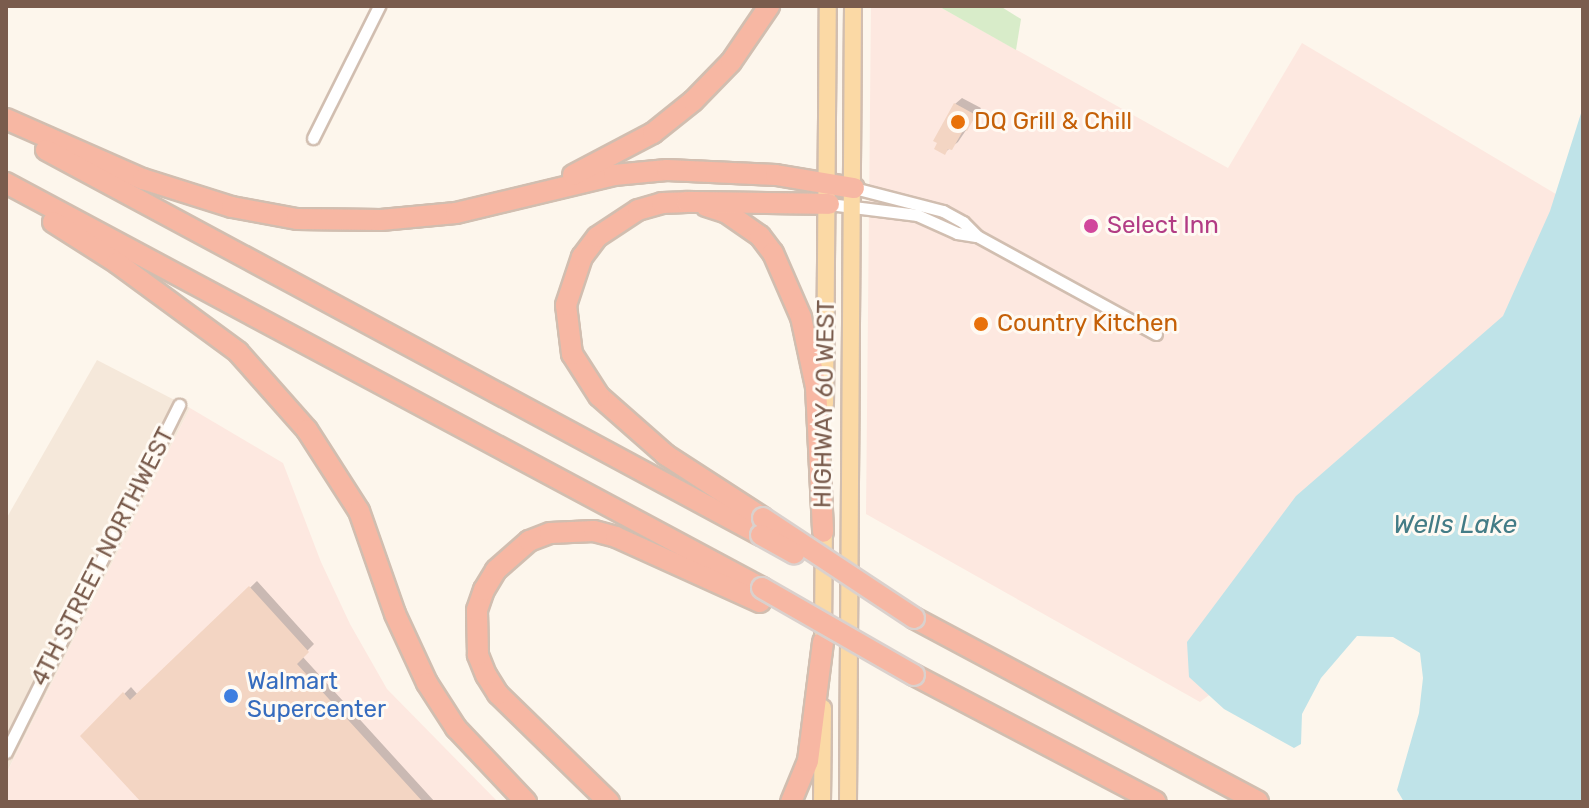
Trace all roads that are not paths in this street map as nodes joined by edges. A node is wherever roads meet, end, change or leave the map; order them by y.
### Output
1 (379, 6) edge
2 (769, 6) edge
3 (828, 6) edge
4 (853, 6) edge
5 (6, 119) edge
6 (6, 128) edge
7 (313, 138) dead end
8 (6, 183) edge
9 (6, 192) edge
10 (532, 192) junction
11 (829, 195) junction
12 (854, 198) junction
13 (687, 202) junction
14 (977, 236) junction
15 (1156, 334) dead end
16 (179, 405) dead end
17 (762, 527) junction
18 (823, 532) junction
19 (761, 595) junction
20 (823, 642) junction
21 (6, 752) edge
22 (526, 802) edge
23 (609, 802) edge
24 (791, 802) edge
25 (822, 802) edge
26 (848, 802) edge
27 (1156, 802) edge
28 (1258, 802) edge

1 - 7 street
2 - 10 highway
3 - 11 main road, HIGHWAY 60 WEST
4 - 12 main road, HIGHWAY 60 WEST
5 - 10 highway
6 - 17 highway
8 - 19 highway
9 - 22 highway
10 - 11 highway
11 - 12 highway
11 - 13 highway
11 - 18 main road, HIGHWAY 60 WEST
12 - 14 street
12 - 14 street
12 - 26 main road, HIGHWAY 60 WEST
13 - 17 highway
13 - 18 highway
14 - 15 street
16 - 21 street, 4TH STREET NORTHWEST
17 - 28 highway, bridge
18 - 20 main road, HIGHWAY 60 WEST
19 - 23 highway
19 - 27 highway, bridge
20 - 24 highway
20 - 25 main road, HIGHWAY 60 WEST

